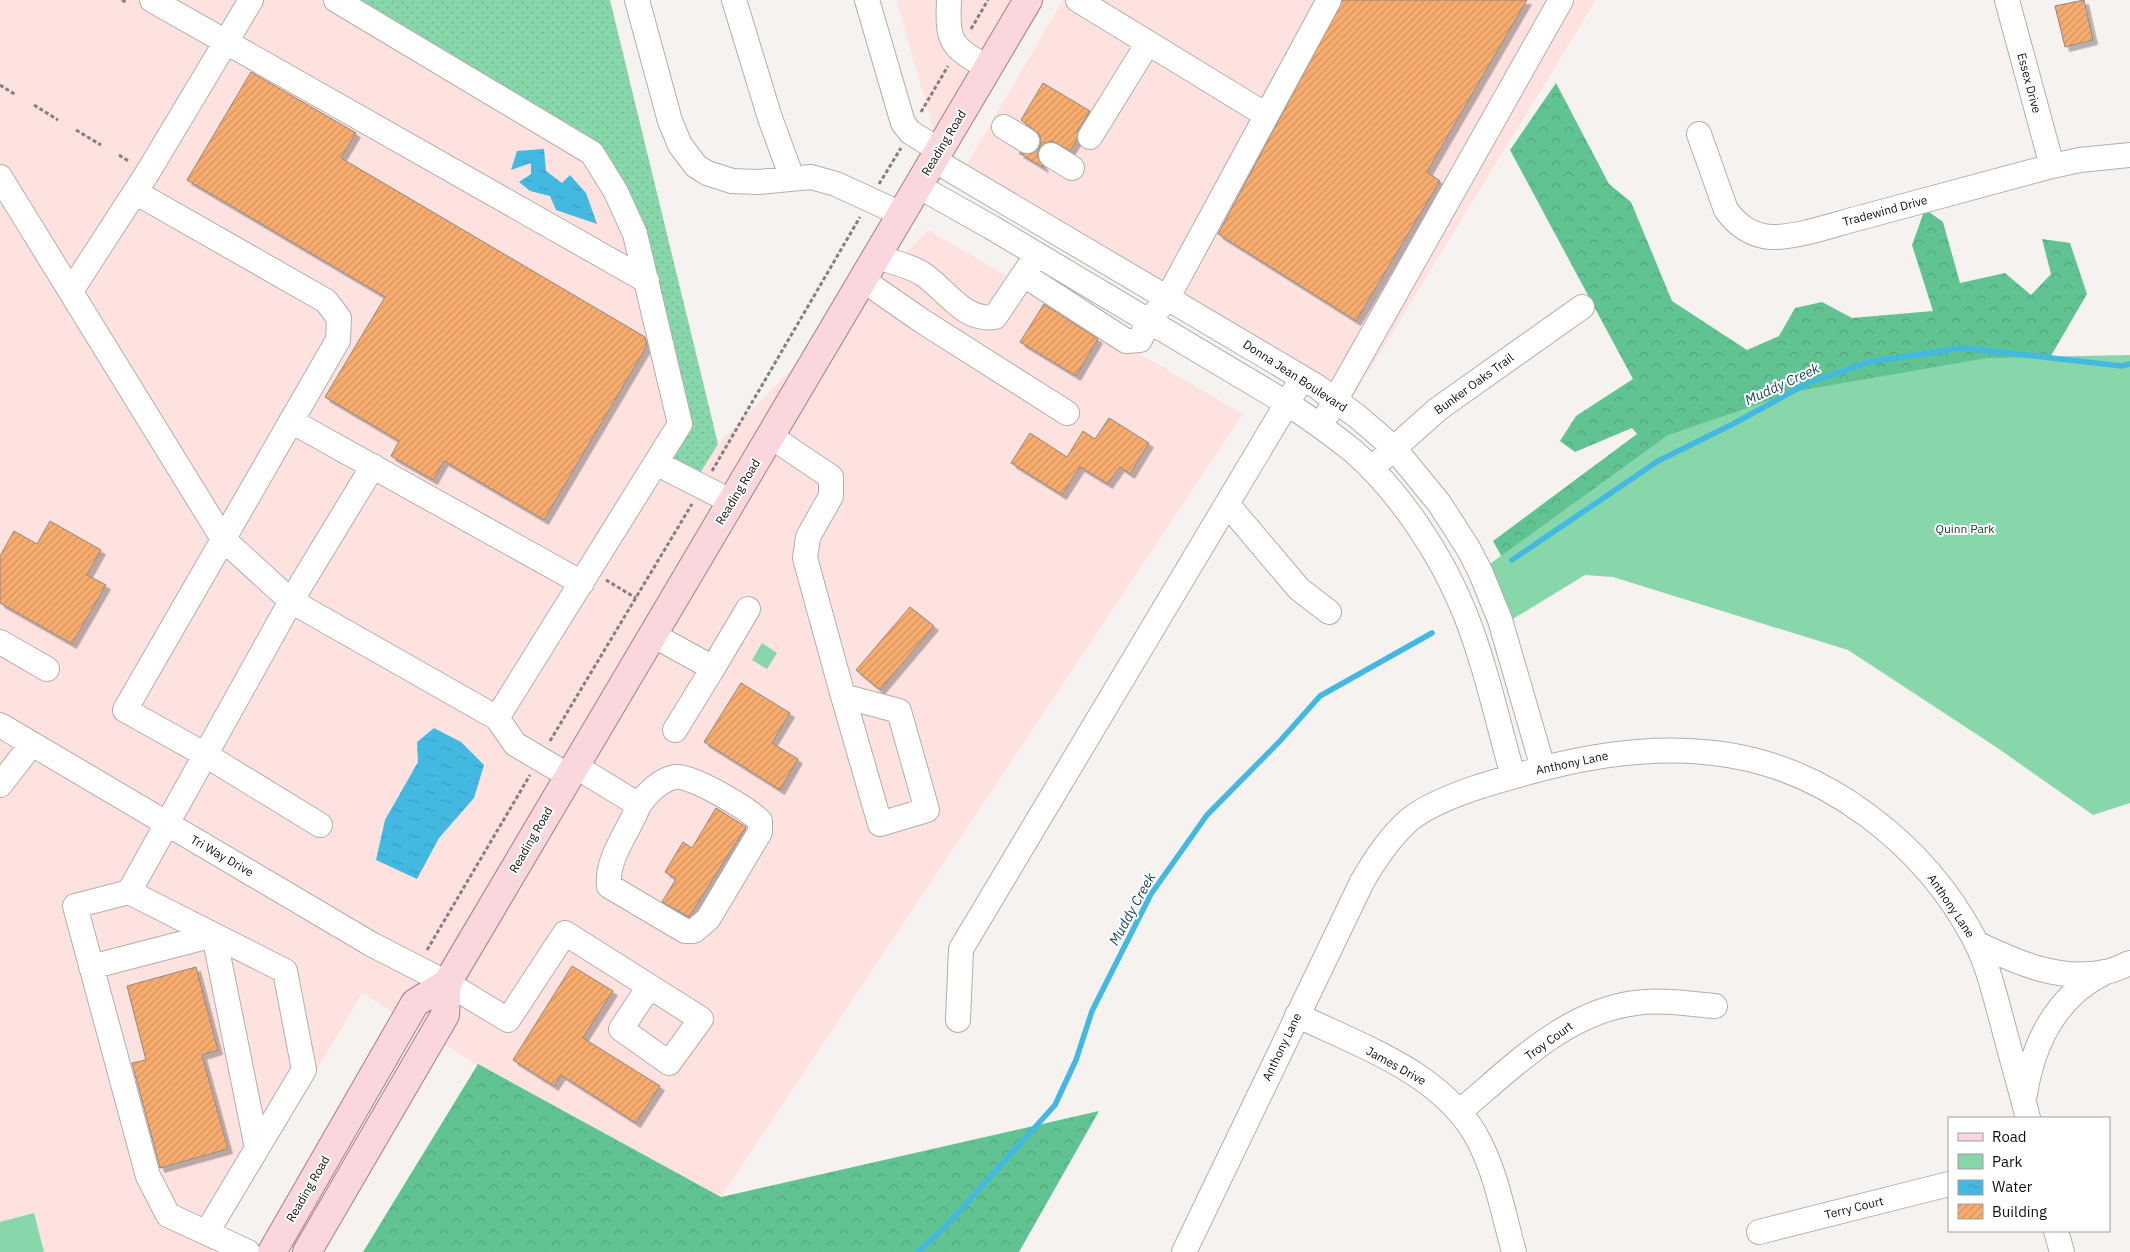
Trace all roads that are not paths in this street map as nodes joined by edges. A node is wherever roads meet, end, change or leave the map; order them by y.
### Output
1 (152, 0) edge
2 (251, 0) edge
3 (336, 0) edge
4 (637, 0) edge
5 (734, 0) edge
6 (867, 0) edge
7 (948, 0) edge
8 (1028, 0) edge
9 (1329, 0) edge
10 (1561, 0) edge
11 (2007, 0) edge
12 (1091, 3) edge
13 (226, 41) junction
14 (1148, 43) junction
15 (988, 68) junction
16 (1266, 115) junction
17 (1004, 127) dead end
18 (1699, 134) dead end
19 (1090, 137) dead end
20 (1027, 141) dead end
21 (2130, 154) edge
22 (937, 155) junction
23 (1051, 155) dead end
24 (2052, 166) junction
25 (1072, 168) dead end
26 (0, 177) edge
27 (792, 178) junction
28 (918, 186) junction
29 (135, 192) junction
30 (902, 214) junction
31 (877, 256) junction
32 (1030, 265) junction
33 (863, 280) junction
34 (647, 282) junction
35 (71, 291) junction
36 (1168, 297) junction
37 (1582, 306) dead end
38 (1148, 322) junction
39 (1301, 377) junction
40 (1334, 399) junction
41 (1288, 404) junction
42 (1067, 413) dead end
43 (291, 421) junction
44 (1322, 426) junction
45 (770, 436) junction
46 (1394, 448) junction
47 (656, 463) junction
48 (373, 466) junction
49 (1371, 469) junction
50 (732, 502) junction
51 (1228, 505) junction
52 (223, 539) junction
53 (593, 580) junction
54 (291, 601) junction
55 (748, 609) dead end
56 (1329, 612) dead end
57 (652, 635) junction
58 (0, 642) edge
59 (713, 668) junction
60 (47, 669) dead end
61 (843, 696) junction
62 (498, 718) junction
63 (0, 725) edge
64 (675, 730) dead end
65 (32, 744) junction
66 (204, 754) junction
67 (1543, 768) junction
68 (572, 771) junction
69 (1513, 776) junction
70 (0, 785) edge
71 (639, 806) junction
72 (165, 823) junction
73 (320, 825) dead end
74 (129, 892) junction
75 (214, 935) junction
76 (1976, 943) junction
77 (2130, 963) edge
78 (92, 968) junction
79 (2107, 972) junction
80 (447, 983) junction
81 (649, 987) dead end
82 (1715, 1006) dead end
83 (1297, 1015) junction
84 (958, 1020) dead end
85 (2026, 1110) edge
86 (1459, 1112) junction
87 (257, 1148) junction
88 (1948, 1184) edge
89 (207, 1232) junction
90 (1759, 1232) dead end
91 (2056, 1232) edge
92 (248, 1252) edge
93 (272, 1252) edge
94 (307, 1252) edge
95 (1184, 1252) edge
96 (1514, 1252) edge
97 (2062, 1252) edge

1 - 13 street
2 - 13 street
3 - 34 street
4 - 27 street
5 - 27 street
6 - 22 street, Donna Jean Boulevard
7 - 15 street
8 - 15 main road, Reading Road
9 - 16 street
10 - 40 street
11 - 24 street, Essex Drive
12 - 14 street
13 - 29 street
13 - 34 street
14 - 16 street
14 - 19 street
15 - 22 main road, Reading Road
16 - 36 street
17 - 20 street
18 - 24 street, Tradewind Drive
21 - 24 street, Tradewind Drive
22 - 28 main road, Reading Road
22 - 36 street, Donna Jean Boulevard
23 - 25 street
26 - 35 street
27 - 30 street
28 - 30 main road, Reading Road
28 - 32 street
29 - 35 street
29 - 43 street
30 - 31 main road, Reading Road
31 - 32 street
31 - 33 main road, Reading Road
32 - 38 street
33 - 42 street
33 - 45 main road, Reading Road
34 - 47 street
35 - 52 street
36 - 38 street
36 - 39 street, Donna Jean Boulevard
37 - 46 street, Bunker Oaks Trail
38 - 41 street
39 - 40 street, Donna Jean Boulevard
39 - 41 street
40 - 44 street
40 - 46 street, Donna Jean Boulevard
41 - 44 street
41 - 51 street
43 - 48 street
43 - 52 street
44 - 49 street
45 - 50 main road, Reading Road
45 - 61 street
46 - 49 street, Bunker Oaks Trail
46 - 67 street, Donna Jean Boulevard
47 - 50 street
47 - 53 street
48 - 53 street
48 - 54 street
49 - 69 street
50 - 57 main road, Reading Road
51 - 56 street
51 - 84 street
52 - 54 street
52 - 66 street
53 - 62 street
54 - 62 street
54 - 66 street
55 - 59 street
57 - 59 street
57 - 68 main road, Reading Road
58 - 60 street
59 - 64 street
61 - 61 street
62 - 68 street
63 - 65 street, Tri Way Drive
65 - 70 street
65 - 72 street, Tri Way Drive
66 - 72 street
66 - 73 street
67 - 69 street, Anthony Lane
67 - 76 street, Anthony Lane
68 - 71 street
68 - 80 main road, Reading Road
69 - 83 street, Anthony Lane
71 - 71 street
72 - 74 street
72 - 80 street, Tri Way Drive
74 - 75 street
74 - 78 street
75 - 78 street
75 - 87 street
75 - 87 street
76 - 79 street
76 - 85 street, Anthony Lane
77 - 79 street
78 - 89 street
79 - 85 street
80 - 81 street, Tri Way Drive
80 - 93 main road, Reading Road
80 - 94 main road, Reading Road
82 - 86 street, Troy Court
83 - 86 street, James Drive
83 - 95 street, Anthony Lane
86 - 96 street, James Drive
87 - 89 street
88 - 90 street, Terry Court
89 - 92 street
91 - 97 street

